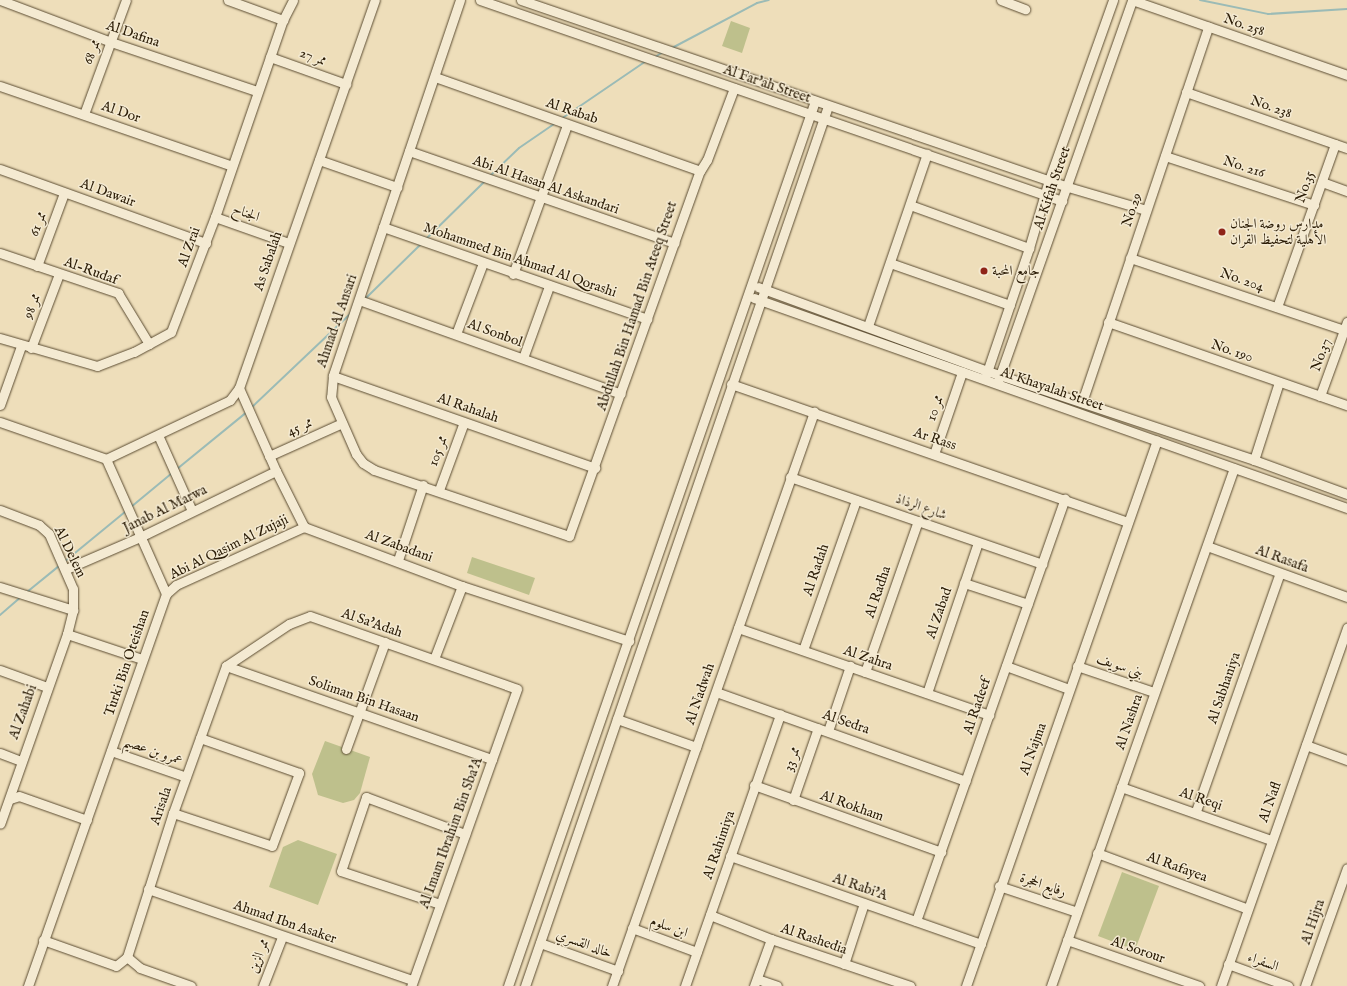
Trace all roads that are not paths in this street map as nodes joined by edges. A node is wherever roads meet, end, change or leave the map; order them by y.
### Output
1 (0, 0) edge
2 (126, 0) edge
3 (228, 0) edge
4 (293, 0) edge
5 (375, 0) edge
6 (460, 0) edge
7 (480, 0) edge
8 (521, 0) edge
9 (1001, 0) edge
10 (1113, 0) edge
11 (1132, 0) edge
12 (1025, 9) dead end
13 (283, 20) junction
14 (1208, 27) junction
15 (111, 42) junction
16 (270, 57) junction
17 (1347, 75) edge
18 (434, 78) junction
19 (346, 84) junction
20 (0, 86) edge
21 (734, 88) junction
22 (257, 91) junction
23 (1186, 92) junction
24 (815, 102) junction
25 (828, 106) junction
26 (84, 114) junction
27 (811, 115) junction
28 (824, 119) junction
29 (567, 124) junction
30 (803, 138) junction
31 (817, 141) junction
32 (1335, 144) junction
33 (1347, 148) edge
34 (409, 151) junction
35 (927, 154) junction
36 (1165, 156) junction
37 (319, 160) junction
38 (232, 166) junction
39 (1054, 168) junction
40 (0, 169) edge
41 (700, 171) junction
42 (1072, 174) junction
43 (1049, 180) junction
44 (1322, 182) junction
45 (397, 187) junction
46 (1068, 187) junction
47 (1347, 191) edge
48 (64, 193) junction
49 (1044, 195) junction
50 (540, 198) junction
51 (1062, 201) junction
52 (910, 205) junction
53 (1314, 205) junction
54 (1146, 210) junction
55 (1041, 211) junction
56 (215, 217) junction
57 (1056, 218) junction
58 (383, 227) junction
59 (206, 243) junction
60 (289, 243) junction
61 (674, 243) junction
62 (1029, 248) junction
63 (0, 253) edge
64 (1130, 258) junction
65 (483, 263) junction
66 (890, 263) junction
67 (37, 266) junction
68 (59, 274) junction
69 (513, 274) junction
70 (751, 284) junction
71 (549, 286) junction
72 (764, 289) junction
73 (748, 296) junction
74 (786, 297) junction
75 (359, 300) junction
76 (760, 300) junction
77 (1010, 305) junction
78 (778, 307) junction
79 (1277, 307) junction
80 (647, 319) junction
81 (1108, 322) junction
82 (868, 326) junction
83 (1346, 326) edge
84 (456, 334) junction
85 (0, 338) edge
86 (149, 344) junction
87 (22, 346) junction
88 (31, 348) junction
89 (523, 358) junction
90 (965, 362) junction
91 (964, 372) junction
92 (986, 375) junction
93 (333, 376) junction
94 (998, 380) junction
95 (1280, 382) junction
96 (1022, 383) junction
97 (731, 384) junction
98 (239, 388) junction
99 (1019, 392) junction
100 (621, 394) junction
101 (1320, 396) junction
102 (1082, 402) junction
103 (0, 405) edge
104 (1347, 405) edge
105 (814, 412) junction
106 (0, 422) edge
107 (464, 422) junction
108 (342, 423) junction
109 (158, 435) junction
110 (1157, 440) junction
111 (934, 454) junction
112 (269, 456) junction
113 (106, 459) junction
114 (1254, 460) junction
115 (594, 468) junction
116 (1234, 468) junction
117 (1280, 470) junction
118 (276, 471) junction
119 (790, 477) junction
120 (1271, 481) junction
121 (1311, 481) junction
122 (423, 486) junction
123 (439, 490) junction
124 (1306, 493) junction
125 (1347, 494) edge
126 (1065, 499) junction
127 (856, 500) junction
128 (1347, 508) edge
129 (0, 510) edge
130 (192, 511) junction
131 (918, 521) junction
132 (1128, 522) junction
133 (304, 527) junction
134 (570, 536) joint
135 (140, 537) junction
136 (978, 542) junction
137 (1207, 546) junction
138 (398, 560) junction
139 (1042, 564) junction
140 (66, 569) junction
141 (1280, 573) junction
142 (964, 583) junction
143 (462, 586) junction
144 (0, 587) edge
145 (166, 594) junction
146 (1347, 597) edge
147 (1028, 604) junction
148 (73, 610) junction
149 (738, 628) junction
150 (1347, 628) edge
151 (67, 634) junction
152 (385, 642) junction
153 (629, 642) junction
154 (803, 650) junction
155 (142, 659) junction
156 (434, 659) junction
157 (226, 666) junction
158 (850, 666) junction
159 (1006, 666) junction
160 (1077, 666) junction
161 (0, 670) edge
162 (865, 672) junction
163 (47, 687) junction
164 (517, 689) joint
165 (1069, 689) junction
166 (716, 692) junction
167 (1154, 692) junction
168 (927, 693) junction
169 (359, 712) junction
170 (780, 714) junction
171 (989, 715) junction
172 (617, 719) junction
173 (818, 728) junction
174 (828, 731) junction
175 (200, 738) junction
176 (1306, 745) junction
177 (696, 747) junction
178 (346, 749) dead end
179 (111, 751) junction
180 (0, 753) edge
181 (492, 759) junction
182 (21, 760) junction
183 (1347, 760) edge
184 (186, 777) junction
185 (966, 781) junction
186 (754, 785) junction
187 (1121, 787) junction
188 (10, 799) junction
189 (793, 800) junction
190 (1196, 812) junction
191 (173, 813) junction
192 (87, 820) junction
193 (0, 824) edge
194 (465, 834) junction
195 (1271, 840) junction
196 (941, 852) junction
197 (1097, 853) junction
198 (730, 856) junction
199 (548, 868) junction
200 (1347, 868) edge
201 (563, 873) junction
202 (999, 886) junction
203 (542, 887) junction
204 (148, 889) junction
205 (556, 894) junction
206 (864, 903) junction
207 (440, 904) junction
208 (1246, 908) junction
209 (1077, 912) junction
210 (710, 915) junction
211 (916, 921) junction
212 (632, 928) junction
213 (282, 937) junction
214 (771, 939) junction
215 (43, 940) junction
216 (1067, 940) junction
217 (540, 943) junction
218 (981, 944) junction
219 (697, 952) junction
220 (127, 957) junction
221 (844, 964) junction
222 (1228, 964) junction
223 (618, 971) junction
224 (412, 983) edge
225 (756, 983) edge
226 (894, 983) edge
227 (28, 986) edge
228 (191, 986) edge
229 (264, 986) edge
230 (508, 986) edge
231 (525, 986) edge
232 (612, 986) edge
233 (685, 986) edge
234 (777, 986) edge
235 (910, 986) edge
236 (966, 986) edge
237 (1051, 986) edge
238 (1199, 986) edge
239 (1221, 986) edge
240 (1288, 986) edge
241 (1305, 986) edge

1 - 15 street, Al Dafina
2 - 15 street, ممر 68
3 - 13 street
4 - 13 street, Al Zrai
5 - 19 street, As Sabalah
6 - 18 street, Ahmad Al Ansari
7 - 21 street, Al Far'ah Street
8 - 24 street, Al Far'ah Street
9 - 12 street
10 - 39 street, Al Kifah Street
11 - 14 street, No. 258
11 - 42 street, Al Kifah Street
13 - 16 street, Al Zrai
14 - 17 street, No. 258
14 - 23 street, No.29
15 - 22 street, Al Dafina
15 - 26 street, ممر 68
16 - 19 street, ممر 27
16 - 22 street, Al Zrai
18 - 29 street, Al Rabab
18 - 34 street, Ahmad Al Ansari
19 - 37 street, As Sabalah
20 - 26 street, Al Dor
21 - 27 street, Al Far'ah Street
21 - 41 street, Abdullah Bin Hamad Bin Ateeq Street
22 - 38 street, Al Zrai
23 - 32 street, No. 238
23 - 36 street, No.29
24 - 25 street, Al Far'ah Street
24 - 27 street
25 - 28 street
25 - 43 street, Al Far'ah Street
26 - 38 street, Al Dor
27 - 28 street, Al Far'ah Street
27 - 30 street
28 - 31 street
28 - 35 street, Al Far'ah Street
29 - 41 street, Al Rabab
29 - 50 street
30 - 31 street
30 - 70 street
31 - 72 street
32 - 33 street, No. 238
32 - 44 street, No.35
34 - 45 street, Ahmad Al Ansari
34 - 50 street, Abi Al Hasan Al Askandari
35 - 49 street, Al Far'ah Street
35 - 52 street
36 - 53 street, No. 216
36 - 54 street, No.29
37 - 45 street
37 - 60 street, As Sabalah
38 - 56 street, Al Zrai
39 - 42 street
39 - 43 street, Al Kifah Street
40 - 48 street, Al Dawair
41 - 61 street, Abdullah Bin Hamad Bin Ateeq Street
42 - 46 street, Al Kifah Street
43 - 46 street, Al Far'ah Street
43 - 49 street, Al Kifah Street
44 - 47 street
44 - 53 street, No.35
45 - 58 street, Ahmad Al Ansari
46 - 51 street, Al Kifah Street
46 - 54 street, Al Far'ah Street
48 - 59 street, Al Dawair
48 - 67 street, ممر 61
49 - 51 street, Al Far'ah Street
49 - 55 street, Al Kifah Street
50 - 61 street, Abi Al Hasan Al Askandari
50 - 69 street
51 - 57 street, Al Kifah Street
52 - 62 street
52 - 66 street
53 - 79 street, No.35
54 - 64 street, No.29
55 - 57 street
55 - 62 street, Al Kifah Street
56 - 59 street, Al Zrai
56 - 60 street, الجناح
57 - 94 street, Al Kifah Street
58 - 65 street, Mohammed Bin Ahmad Al Qorashi
58 - 75 street, Ahmad Al Ansari
59 - 86 street, Al Zrai
60 - 98 street, As Sabalah
61 - 80 street, Abdullah Bin Hamad Bin Ateeq Street
62 - 77 street, Al Kifah Street
63 - 67 street, Al-Rudaf
64 - 79 street, No. 204
64 - 81 street, No.29
65 - 69 street, Mohammed Bin Ahmad Al Qorashi
65 - 84 street
66 - 77 street
66 - 82 street
67 - 68 street, Al-Rudaf
68 - 86 street, Al-Rudaf
68 - 88 street, ممر 98
69 - 71 street, Mohammed Bin Ahmad Al Qorashi
70 - 72 street, Al Khayalah Street
70 - 73 street
71 - 80 street, Mohammed Bin Ahmad Al Qorashi
71 - 89 street
72 - 74 street, Al Khayalah Street
72 - 76 street
73 - 76 street, Al Khayalah Street
73 - 153 street
74 - 78 street
74 - 82 street, Al Khayalah Street
75 - 84 street, Al Sonbol
75 - 93 street, Ahmad Al Ansari
76 - 78 street, Al Khayalah Street
76 - 97 street
77 - 92 street, Al Kifah Street
78 - 91 street, Al Khayalah Street
79 - 83 street, No. 204
80 - 100 street, Abdullah Bin Hamad Bin Ateeq Street
81 - 95 street, No. 190
81 - 102 street, No.29
82 - 90 street, Al Khayalah Street
83 - 101 street, No.37
84 - 89 street, Al Sonbol
85 - 87 street, Al Zrai
86 - 88 street, Al Zrai
87 - 88 street, Al Zrai
87 - 103 street
89 - 100 street, Al Sonbol
90 - 91 street, ممر 10
90 - 92 street, Al Khayalah Street
91 - 92 street, Al Khayalah Street
91 - 111 street, ممر 10
92 - 94 street, Al Khayalah Street
93 - 107 street, Al Rahalah
93 - 108 street, Ahmad Al Ansari
94 - 96 street, Al Khayalah Street
94 - 99 street, Al Khayalah Street
95 - 101 street, No. 190
95 - 114 street
96 - 99 street
96 - 102 street, Al Khayalah Street
97 - 105 street, Ar Rass
97 - 172 street
98 - 109 street, As Sabalah
98 - 112 street
99 - 110 street, Al Khayalah Street
100 - 115 street, Abdullah Bin Hamad Bin Ateeq Street
101 - 104 street, No. 190
102 - 114 street, Al Khayalah Street
105 - 111 street, Ar Rass
105 - 119 street, Al Nadwah
106 - 113 street
107 - 115 street, Al Rahalah
107 - 123 street, ممر 105
108 - 112 street, ممر 45
108 - 122 street, Ahmad Al Ansari
109 - 113 street, As Sabalah
109 - 130 street
110 - 116 street, Al Khayalah Street
110 - 132 street, Al Najma
111 - 126 street, Ar Rass
112 - 118 street
113 - 135 street
114 - 117 street, Al Khayalah Street
115 - 134 street, Abdullah Bin Hamad Bin Ateeq Street
116 - 120 street, Al Khayalah Street
116 - 137 street, Al Nashra
117 - 120 street
117 - 121 street, Al Khayalah Street
118 - 130 street, Janab Al Marwa
118 - 133 street
119 - 127 street, شارع الرذاذ
119 - 149 street, Al Nadwah
120 - 124 street, Al Khayalah Street
121 - 124 street
121 - 125 street, Al Khayalah Street
122 - 123 street, Ahmad Al Ansari
122 - 138 street
123 - 134 street, Ahmad Al Ansari
124 - 128 street, Al Khayalah Street
126 - 132 street, Ar Rass
126 - 139 street, Al Radeef
127 - 131 street, شارع الرذاذ
127 - 154 street, Al Radah
129 - 140 street, Al Delem
130 - 135 street, Janab Al Marwa
131 - 136 street, شارع الرذاذ
131 - 162 street, Al Radha
132 - 160 street, Al Najma
133 - 138 street, Al Zabadani
133 - 145 street, Abi Al Qasim Al Zujaji
135 - 140 street, Janab Al Marwa
135 - 145 street
136 - 139 street, شارع الرذاذ
136 - 142 street, Al Zabad
137 - 141 street, Al Rasafa
137 - 167 street, Al Nashra
138 - 143 street, Al Zabadani
139 - 147 street, Al Radeef
140 - 148 street, Al Delem
141 - 146 street, Al Rasafa
141 - 190 street, Al Sabhaniya
142 - 147 street
142 - 168 street, Al Zabad
143 - 153 street, Al Zabadani
143 - 156 street
144 - 148 street
145 - 155 street, Turki Bin Oteishan
147 - 159 street, Al Radeef
148 - 151 street, Al Zahabi
149 - 154 street, Al Zahra
149 - 166 street, Al Nadwah
150 - 176 street, Al Nafl
151 - 155 street
151 - 163 street, Al Zahabi
152 - 156 street, Al Sa'Adah
152 - 157 street, Al Sa'Adah
152 - 169 street
153 - 199 street
154 - 158 street, Al Zahra
155 - 179 street, Turki Bin Oteishan
156 - 164 street, Al Sa'Adah
157 - 169 street, Soliman Bin Hasaan
157 - 175 street, Arisala
158 - 162 street, Al Zahra
158 - 174 street
159 - 165 street
159 - 171 street, Al Radeef
160 - 165 street, Al Najma
160 - 167 street, بني سويف
161 - 163 street
162 - 168 street, Al Zahra
163 - 182 street, Al Zahabi
164 - 181 street, Al Imam Ibrahim Bin Sba'A
165 - 202 street, Al Najma
166 - 170 street, Al Sedra
166 - 177 street, Al Nadwah
167 - 187 street, Al Nashra
168 - 171 street, Al Zahra
169 - 178 street
169 - 181 street, Soliman Bin Hasaan
170 - 173 street, Al Sedra
170 - 186 street, Al Rahimiya
171 - 185 street, Al Radeef
172 - 177 street
172 - 201 street
173 - 174 street, Al Sedra
173 - 189 street, ممر 33
174 - 185 street, Al Sedra
175 - 184 street, Arisala
175 - 191 street
176 - 183 street
176 - 195 street, Al Nafl
177 - 212 street, Al Nadwah
179 - 184 street, عمرو بن عصيم
179 - 192 street, Turki Bin Oteishan
180 - 182 street
181 - 194 street, Al Imam Ibrahim Bin Sba'A
182 - 188 street, Al Zahabi
184 - 191 street, Arisala
185 - 196 street, Al Radeef
186 - 189 street, Al Rokham
186 - 198 street, Al Rahimiya
187 - 190 street, Al Reqi
187 - 197 street, Al Nashra
188 - 192 street
188 - 193 street, Al Zahabi
189 - 196 street, Al Rokham
190 - 195 street, Al Reqi
191 - 204 street, Arisala
192 - 215 street, Turki Bin Oteishan
194 - 207 street, Al Imam Ibrahim Bin Sba'A
194 - 207 street
195 - 208 street, Al Nafl
196 - 211 street, Al Radeef
197 - 208 street, Al Rafayea
197 - 209 street, Al Nashra
198 - 206 street, Al Rabi'A
198 - 210 street, Al Rahimiya
199 - 201 street
199 - 203 street
200 - 241 street, Al Hijra
201 - 205 street
202 - 209 street, رفايع الحجرة
202 - 218 street, Al Najma
203 - 205 street
203 - 230 street
204 - 213 street, Ahmad Ibn Asaker
204 - 220 street, Arisala
205 - 217 street
206 - 211 street, Al Rabi'A
206 - 221 street
207 - 224 street, Al Imam Ibrahim Bin Sba'A
208 - 222 street, Al Nafl
209 - 216 street, Al Nashra
210 - 214 street, Al Rashedia
210 - 219 street, Al Rahimiya
211 - 218 street, Al Rabi'A
212 - 219 street, ابن سلوم
212 - 223 street, Al Nadwah
213 - 224 street, Ahmad Ibn Asaker
213 - 229 street, ممر الزين
214 - 221 street, Al Rashedia
214 - 225 street
215 - 220 street
215 - 227 street, Turki Bin Oteishan
216 - 237 street, Al Nashra
216 - 238 street, Al Sorour
217 - 223 street, خالد القسري
217 - 231 street
218 - 236 street, Al Najma
219 - 233 street, Al Rahimiya
220 - 228 street
221 - 226 street, Al Rashedia
222 - 239 street, Al Nafl
222 - 240 street, السفراء
223 - 232 street, Al Nadwah
225 - 234 street
226 - 235 street, Al Rashedia

